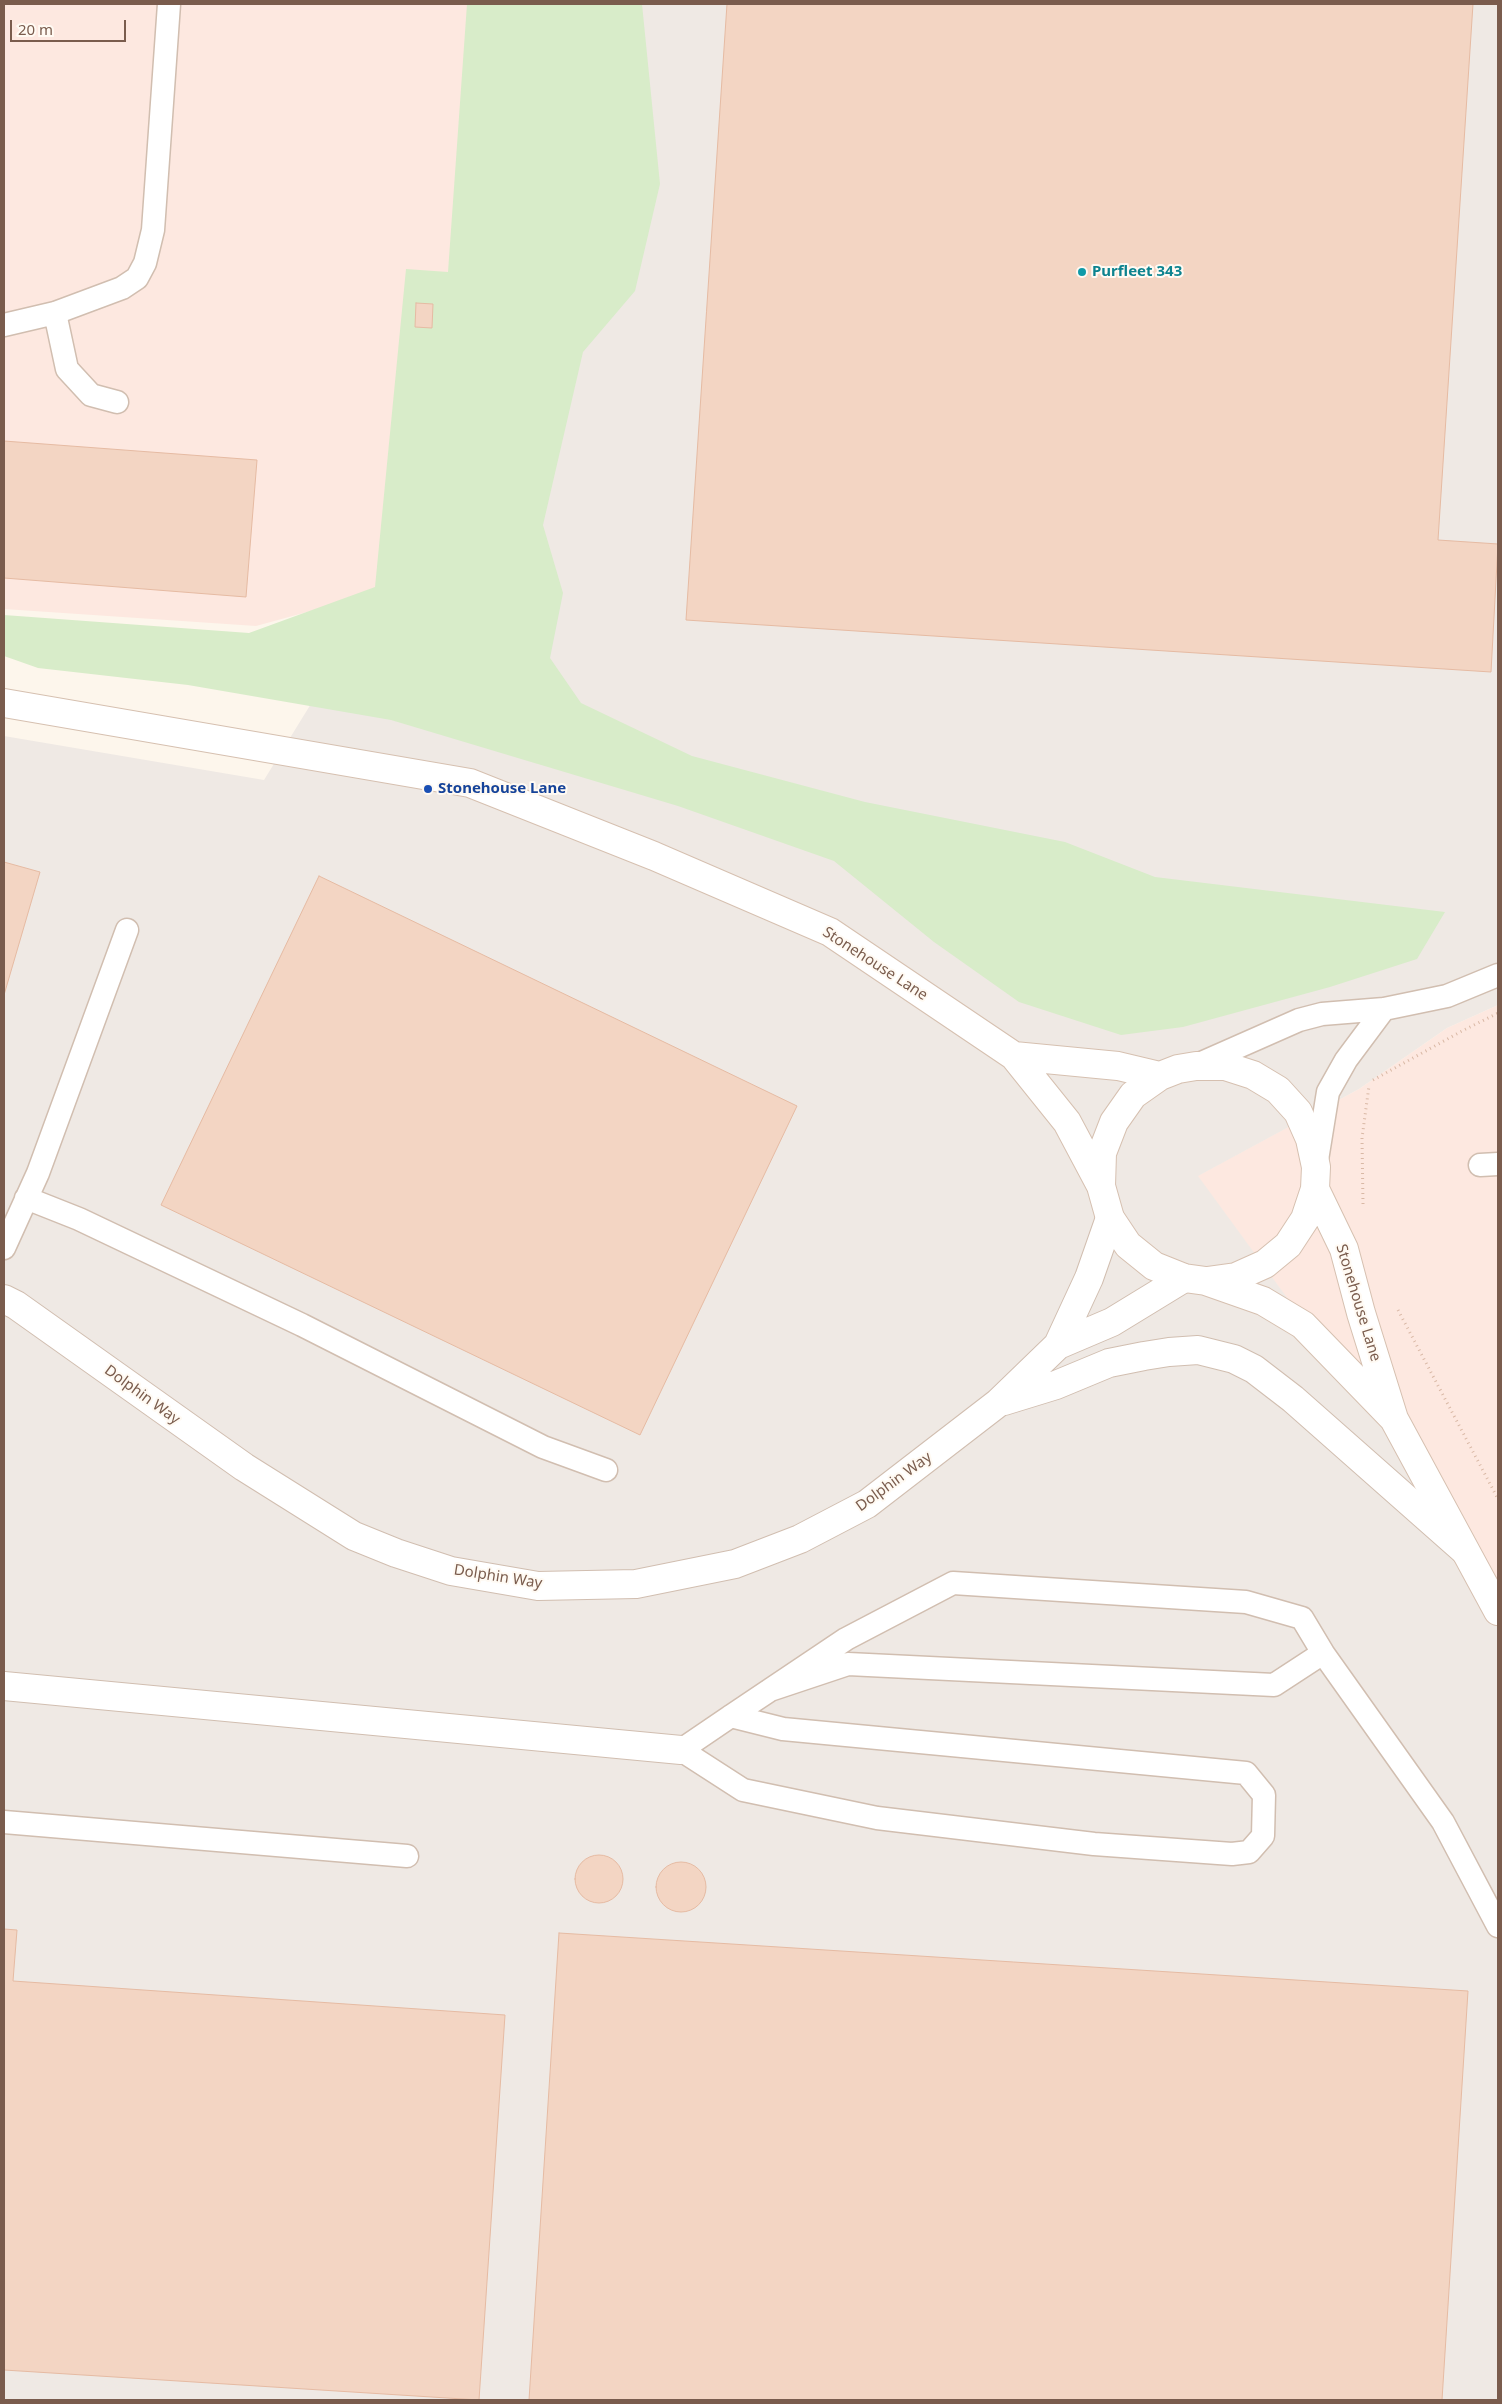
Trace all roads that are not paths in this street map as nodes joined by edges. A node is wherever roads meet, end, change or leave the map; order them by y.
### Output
1 (170, 4) edge
2 (55, 313) junction
3 (4, 325) edge
4 (117, 402) dead end
5 (4, 703) edge
6 (127, 930) dead end
7 (1498, 975) edge
8 (1384, 1009) junction
9 (1014, 1056) junction
10 (1196, 1066) junction
11 (1160, 1076) junction
12 (1315, 1178) junction
13 (1101, 1186) junction
14 (26, 1198) junction
15 (1110, 1218) junction
16 (4, 1248) edge
17 (1195, 1280) junction
18 (4, 1299) edge
19 (1058, 1345) junction
20 (998, 1403) junction
21 (1394, 1419) junction
22 (606, 1470) dead end
23 (1465, 1551) junction
24 (1498, 1611) edge
25 (1323, 1652) junction
26 (4, 1686) edge
27 (770, 1690) junction
28 (731, 1716) junction
29 (682, 1750) junction
30 (4, 1822) edge
31 (407, 1856) dead end
32 (1498, 1926) edge

1 - 2 lane
2 - 3 lane
2 - 4 lane
5 - 9 street, Stonehouse Lane
6 - 14 lane
7 - 8 lane
8 - 10 lane
8 - 12 lane
9 - 11 street, Stonehouse Lane
9 - 13 street, Stonehouse Lane
10 - 11 street, Stonehouse Lane
10 - 12 street, Stonehouse Lane
11 - 13 street, Stonehouse Lane
12 - 17 street, Stonehouse Lane
12 - 21 street, Stonehouse Lane
13 - 15 street, Stonehouse Lane
14 - 16 lane
14 - 22 lane
15 - 17 street, Stonehouse Lane
15 - 19 street, Dolphin Way
17 - 19 street, Dolphin Way
17 - 21 street, Stonehouse Lane
18 - 20 street, Dolphin Way
19 - 20 street, Dolphin Way
20 - 23 street
21 - 23 street, Stonehouse Lane
23 - 24 street, Stonehouse Lane
25 - 27 lane
25 - 27 lane
25 - 32 lane
26 - 29 street
27 - 28 lane
28 - 29 lane
28 - 29 lane
30 - 31 lane

